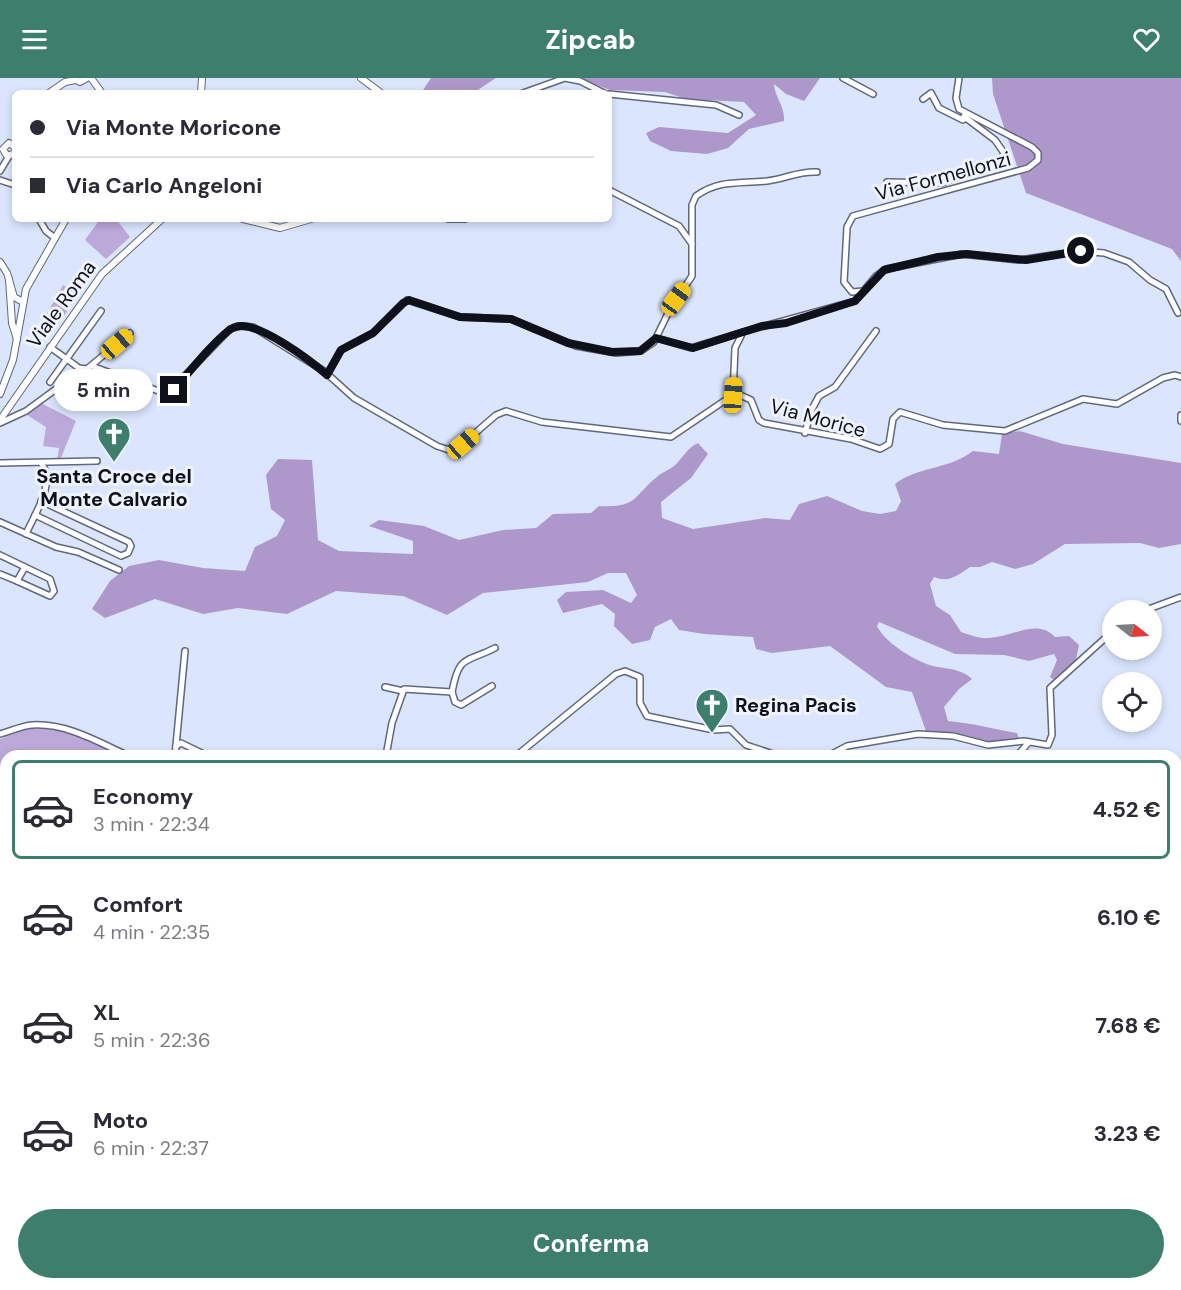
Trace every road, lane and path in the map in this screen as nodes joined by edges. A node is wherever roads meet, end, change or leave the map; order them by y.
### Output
1 (361, 78) edge
2 (843, 78) edge
3 (959, 78) edge
4 (71, 79) edge
5 (87, 79) edge
6 (54, 90) edge
7 (100, 90) edge
8 (377, 90) edge
9 (532, 90) edge
10 (598, 90) edge
11 (612, 94) edge
12 (873, 94) dead end
13 (956, 94) junction
14 (923, 99) dead end
15 (739, 115) dead end
16 (966, 118) junction
17 (9, 148) edge
18 (0, 171) edge
19 (817, 172) dead end
20 (886, 182) dead end
21 (612, 192) edge
22 (40, 222) edge
23 (46, 222) edge
24 (64, 222) edge
25 (159, 222) edge
26 (255, 222) edge
27 (301, 222) edge
28 (43, 227) junction
29 (55, 238) junction
30 (693, 245) junction
31 (0, 262) edge
32 (9, 279) junction
33 (863, 291) junction
34 (23, 302) junction
35 (10, 308) junction
36 (101, 311) dead end
37 (1178, 313) dead end
38 (21, 317) junction
39 (876, 331) dead end
40 (743, 332) junction
41 (130, 333) dead end
42 (656, 338) junction
43 (18, 339) junction
44 (50, 347) junction
45 (66, 359) junction
46 (92, 366) junction
47 (327, 375) junction
48 (1181, 376) edge
49 (50, 382) dead end
50 (56, 389) dead end
51 (0, 394) edge
52 (733, 395) junction
53 (11, 405) junction
54 (20, 412) junction
55 (1181, 415) edge
56 (0, 421) edge
57 (1181, 421) edge
58 (805, 433) junction
59 (97, 461) dead end
60 (41, 463) junction
61 (0, 464) edge
62 (41, 501) junction
63 (34, 515) junction
64 (0, 522) edge
65 (26, 534) junction
66 (0, 555) edge
67 (25, 567) junction
68 (119, 570) dead end
69 (0, 574) edge
70 (17, 581) junction
71 (1181, 597) edge
72 (1162, 604) edge
73 (1102, 642) edge
74 (495, 648) dead end
75 (185, 651) dead end
76 (492, 686) dead end
77 (384, 687) dead end
78 (403, 691) junction
79 (452, 692) junction
80 (0, 734) edge
81 (1029, 742) junction
82 (176, 748) joint
83 (116, 750) edge
84 (195, 750) edge
85 (387, 750) edge
86 (523, 750) edge
87 (762, 750) edge
88 (839, 750) edge
89 (1022, 750) edge

1 - 8 main road
2 - 12 street
3 - 13 street
4 - 5 main road
4 - 6 main road
5 - 7 main road
9 - 10 street
11 - 15 street
13 - 16 street
13 - 33 street, Via Formellonzi
14 - 16 street
16 - 20 street
17 - 18 street
19 - 30 street
21 - 30 street
22 - 28 street
23 - 28 street
24 - 29 main road
25 - 44 main road, Viale Roma
26 - 27 main road
28 - 29 street
29 - 34 main road
30 - 42 street
31 - 32 main road
32 - 34 main road
32 - 35 main road
33 - 37 street
33 - 40 street
34 - 38 main road
35 - 38 main road
35 - 43 main road
36 - 45 street
38 - 43 main road
39 - 58 street
40 - 42 street
40 - 52 street
41 - 46 street
42 - 47 street
43 - 51 main road
44 - 45 street
44 - 53 main road, Viale Roma
45 - 46 street
45 - 49 street
46 - 47 street
47 - 52 street
48 - 58 street, Via Morice
50 - 54 street
52 - 58 street, Via Morice
53 - 54 street
53 - 56 main road, Viale Roma
54 - 56 street
55 - 57 street
59 - 60 street
60 - 61 street
60 - 62 street
62 - 63 street
62 - 63 street
63 - 65 street
64 - 65 street
65 - 68 street
66 - 67 street
67 - 70 street
67 - 70 street
69 - 70 street
71 - 72 street
73 - 81 street
74 - 79 street
75 - 82 street
76 - 79 street
77 - 78 street
78 - 79 street
78 - 85 street
80 - 83 street
81 - 88 street
81 - 89 street
82 - 84 street
86 - 87 street

